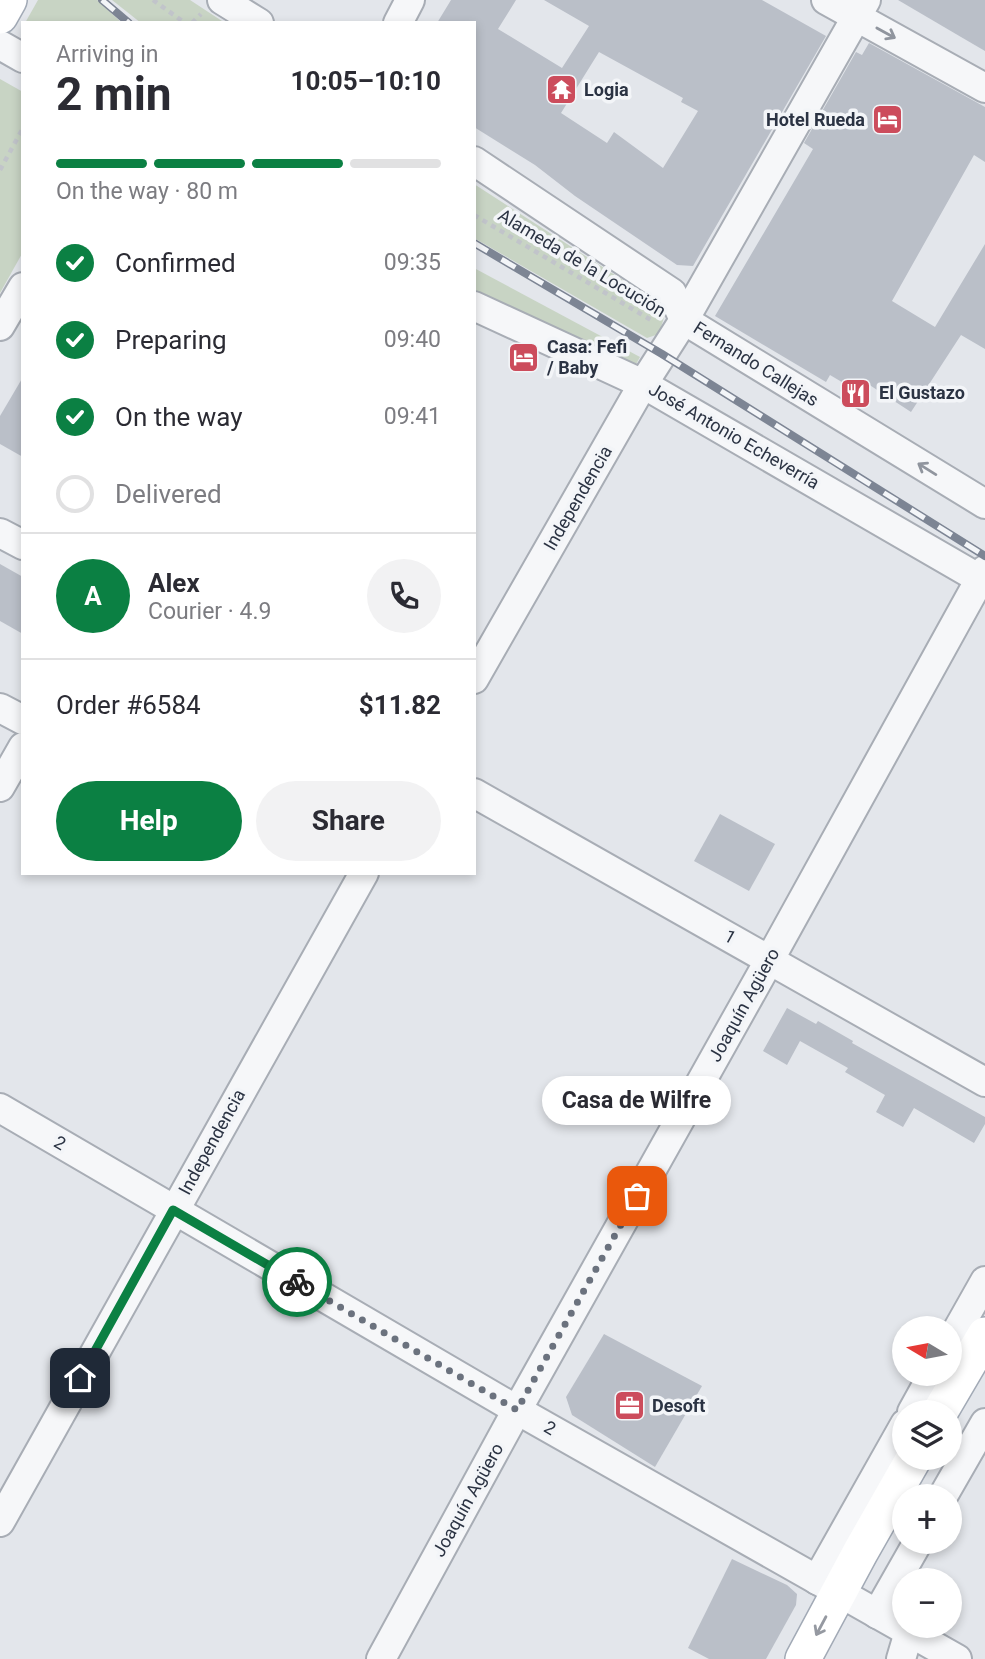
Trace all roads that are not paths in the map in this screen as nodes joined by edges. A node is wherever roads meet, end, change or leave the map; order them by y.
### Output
1 (9, 0) edge
2 (222, 0) edge
3 (410, 0) edge
4 (826, 0) edge
5 (862, 8) edge
6 (0, 16) edge
7 (256, 21) edge
8 (399, 21) edge
9 (0, 45) edge
10 (21, 57) edge
11 (985, 88) edge
12 (476, 162) edge
13 (21, 290) edge
14 (476, 307) edge
15 (0, 326) edge
16 (679, 327) junction
17 (643, 384) junction
18 (985, 505) edge
19 (0, 533) edge
20 (21, 544) edge
21 (983, 577) edge
22 (476, 675) edge
23 (0, 708) edge
24 (21, 719) edge
25 (21, 750) edge
26 (0, 787) edge
27 (476, 794) edge
28 (362, 875) edge
29 (770, 959) junction
30 (985, 1082) edge
31 (0, 1108) edge
32 (173, 1210) junction
33 (985, 1281) edge
34 (962, 1322) edge
35 (985, 1335) edge
36 (947, 1400) edge
37 (517, 1410) junction
38 (985, 1423) edge
39 (892, 1451) edge
40 (907, 1470) edge
41 (950, 1484) edge
42 (0, 1522) edge
43 (911, 1554) edge
44 (828, 1586) junction
45 (877, 1614) junction
46 (892, 1622) edge
47 (907, 1638) edge
48 (920, 1638) edge
49 (380, 1659) edge
50 (803, 1659) edge
51 (901, 1659) edge
52 (957, 1659) edge

1 - 6 main road
2 - 7 street
3 - 8 street
4 - 5 street
5 -> 11 street
5 - 16 street, Independencia
9 - 10 street
12 - 16 street, Fernando Callejas
13 - 15 street
14 - 17 street, José Antonio Echeverría
16 - 17 street, Independencia
18 -> 16 street, Fernando Callejas
17 - 21 street, José Antonio Echeverría
17 - 22 street, Independencia
19 - 20 street
21 - 29 street, Joaquín Agüero
23 - 24 street
25 - 26 street
27 - 29 street, 1
28 - 32 street, Independencia
29 - 30 street, 1
29 - 37 street, Joaquín Agüero
31 - 32 street, 2
32 - 37 street, 2
32 - 42 street, Independencia
33 - 34 street
35 - 36 main road
37 - 44 street, 2
37 - 49 street, Joaquín Agüero
38 - 41 street
39 - 44 street
40 - 44 main road
43 - 45 street
44 - 45 street, 2
44 -> 50 main road
45 - 46 street, 2
47 - 51 street
48 - 52 street, 2

